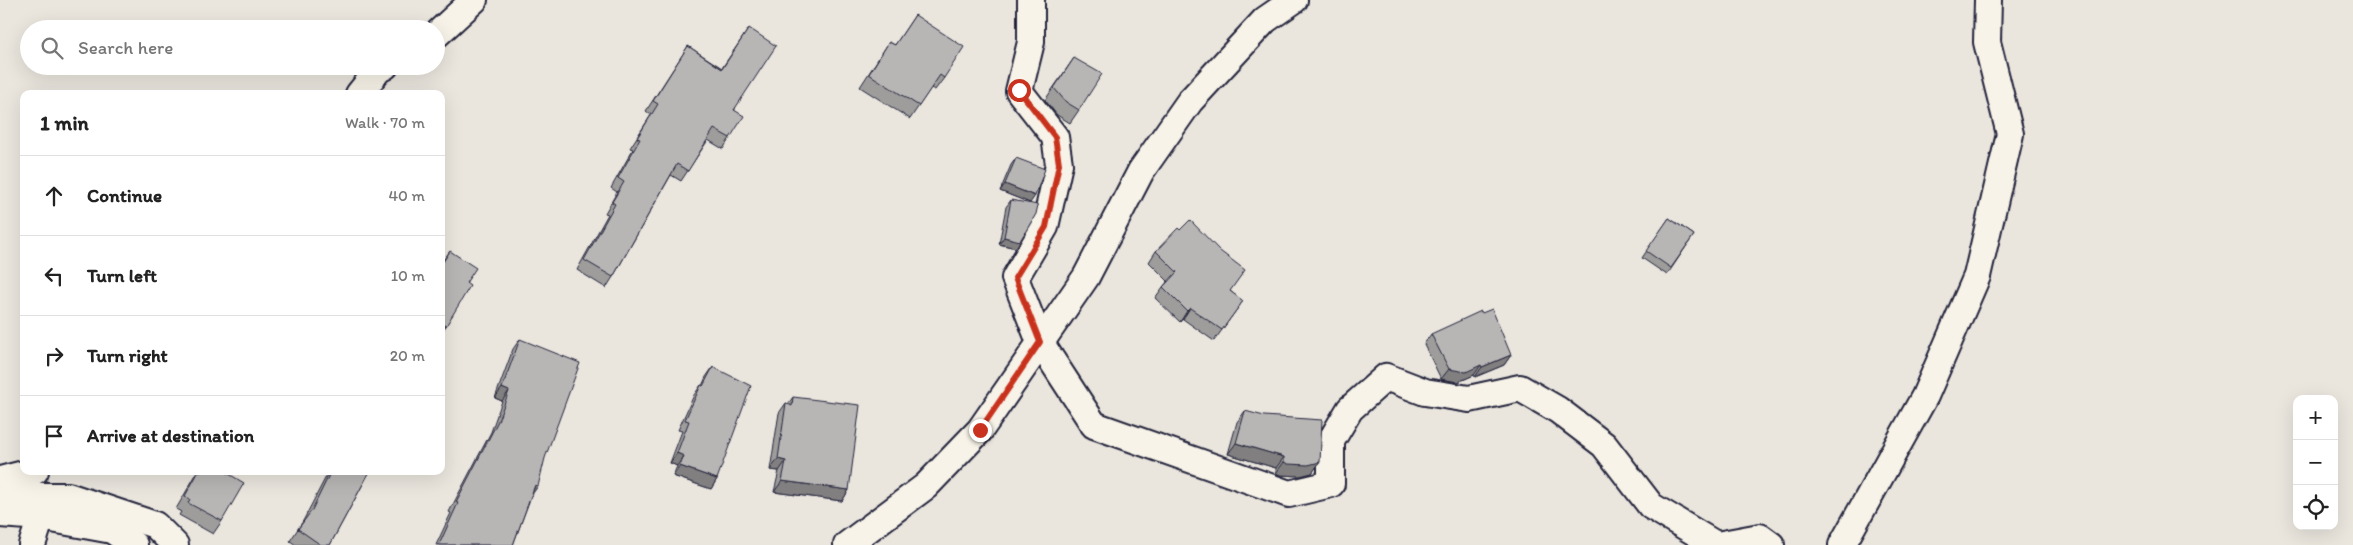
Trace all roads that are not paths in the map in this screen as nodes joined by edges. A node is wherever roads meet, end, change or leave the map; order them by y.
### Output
1 (474, 0) edge
2 (1031, 0) edge
3 (1294, 0) edge
4 (1988, 0) edge
5 (445, 27) edge
6 (375, 75) edge
7 (362, 90) edge
8 (1040, 342) junction
9 (20, 475) edge
10 (0, 480) edge
11 (0, 496) edge
12 (0, 514) edge
13 (41, 517) junction
14 (32, 545) edge
15 (134, 545) edge
16 (175, 545) edge
17 (847, 545) edge
18 (1716, 545) edge
19 (1771, 545) edge
20 (1842, 545) edge

1 - 5 street
2 - 8 street
3 - 8 street
4 - 20 street
6 - 7 street
8 - 17 street
8 - 18 street
9 - 10 street
11 - 16 street
12 - 13 street
13 - 14 street
13 - 15 street
18 - 19 street

